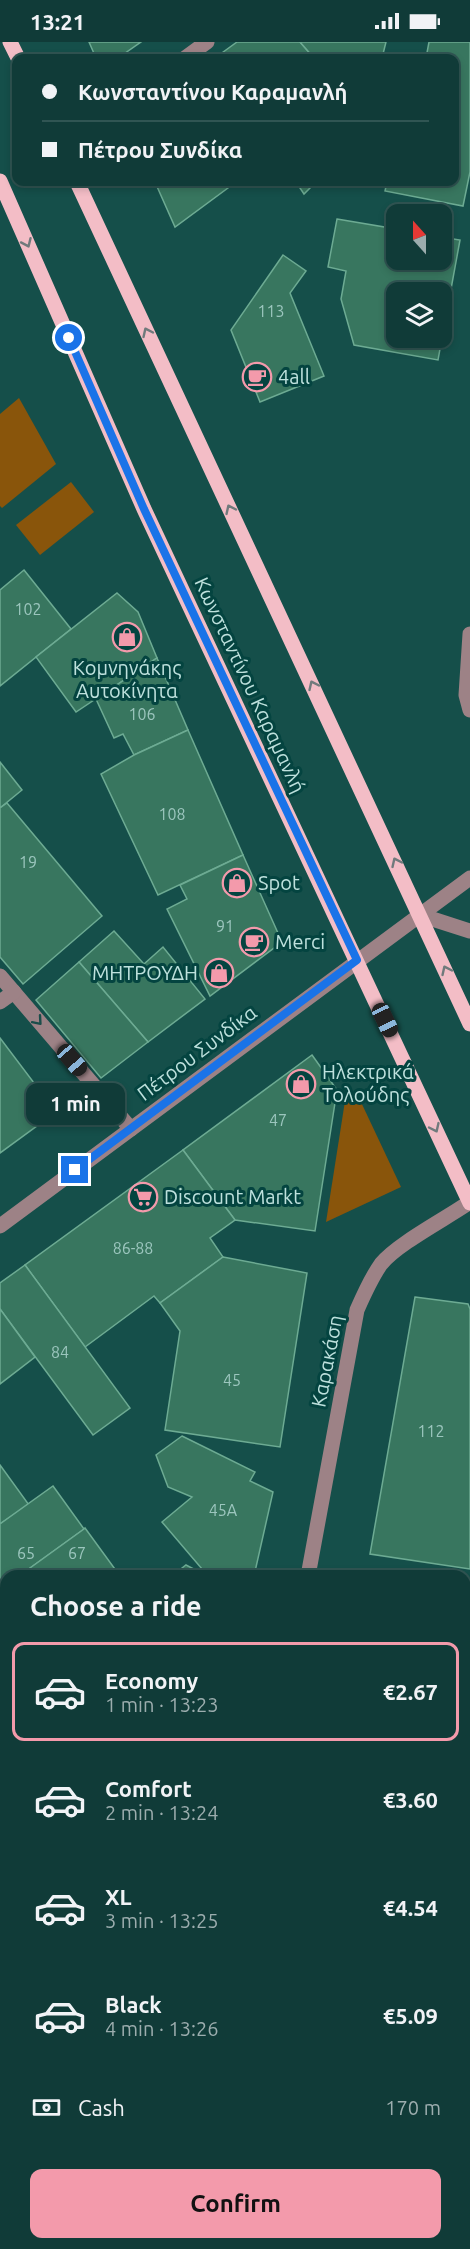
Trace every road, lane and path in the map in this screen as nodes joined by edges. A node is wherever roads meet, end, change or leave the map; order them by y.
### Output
1 (207, 42) edge
2 (190, 54) edge
3 (79, 186) edge
4 (1, 187) edge
5 (470, 634) edge
6 (470, 710) edge
7 (470, 878) edge
8 (420, 915) junction
9 (470, 931) edge
10 (357, 960) junction
11 (0, 976) edge
12 (14, 992) junction
13 (0, 1002) edge
14 (470, 1024) edge
15 (131, 1129) junction
16 (470, 1203) edge
17 (0, 1226) edge
18 (309, 1570) edge

1 - 2 street
8 -> 3 main road
4 -> 10 main road, Κωνσταντίνου Καραμανλή
5 - 6 street
7 - 8 street, Πέτρου Συνδίκα
8 - 9 street
8 - 10 street, Πέτρου Συνδίκα
14 -> 8 main road
10 - 15 street, Πέτρου Συνδίκα
10 -> 16 main road, Κωνσταντίνου Καραμανλή
11 - 12 street
12 - 13 street
12 -> 15 street
15 - 17 street, Πέτρου Συνδίκα
16 - 18 street, Καρακάση

